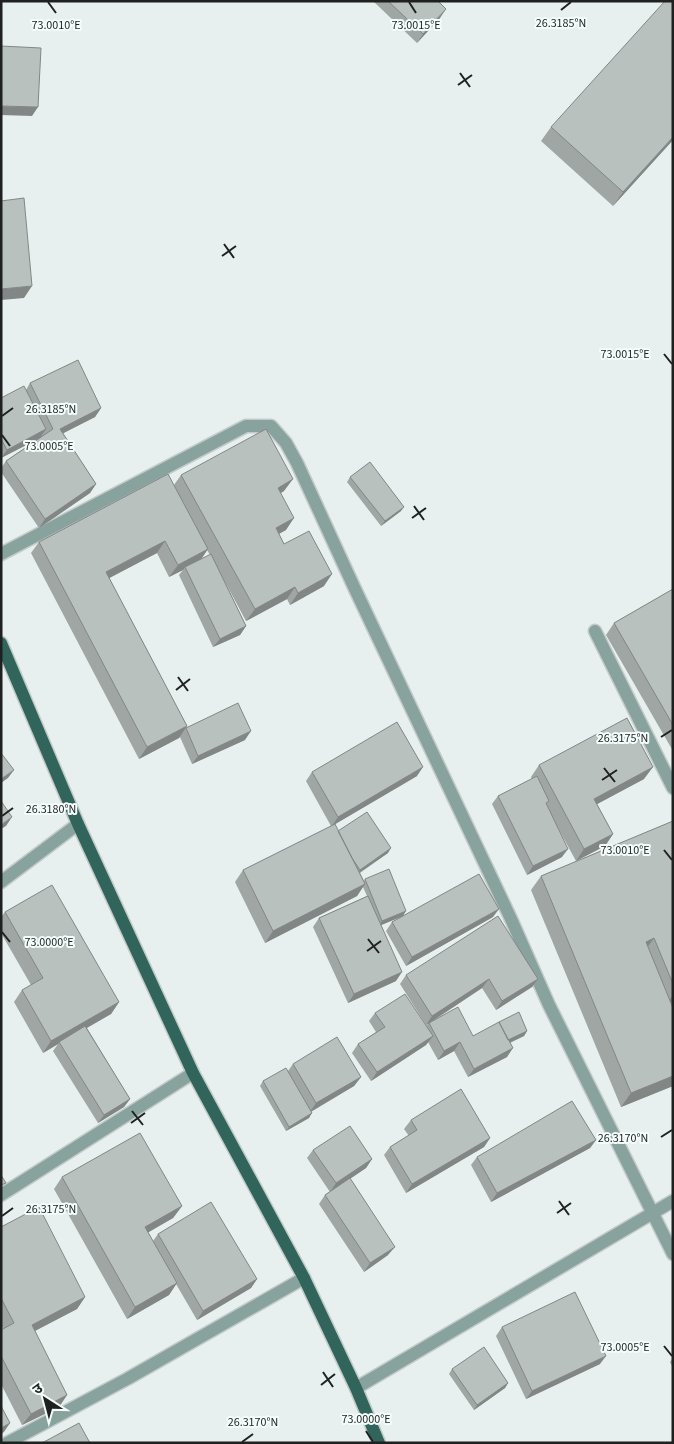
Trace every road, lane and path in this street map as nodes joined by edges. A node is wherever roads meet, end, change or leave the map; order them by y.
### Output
1 (1, 554) edge
2 (595, 631) dead end
3 (1, 643) edge
4 (673, 788) edge
5 (78, 824) junction
6 (1, 882) edge
7 (193, 1073) junction
8 (1, 1195) edge
9 (673, 1202) edge
10 (652, 1213) junction
11 (673, 1254) edge
12 (304, 1278) junction
13 (356, 1388) junction
14 (7, 1443) edge
15 (379, 1443) edge

1 - 10 street
2 - 4 street
3 - 5 main road
5 - 6 street
5 - 7 main road
7 - 8 street
7 - 12 main road
9 - 10 street
10 - 11 street
10 - 13 street
12 - 13 main road
12 - 14 street
13 - 15 main road

